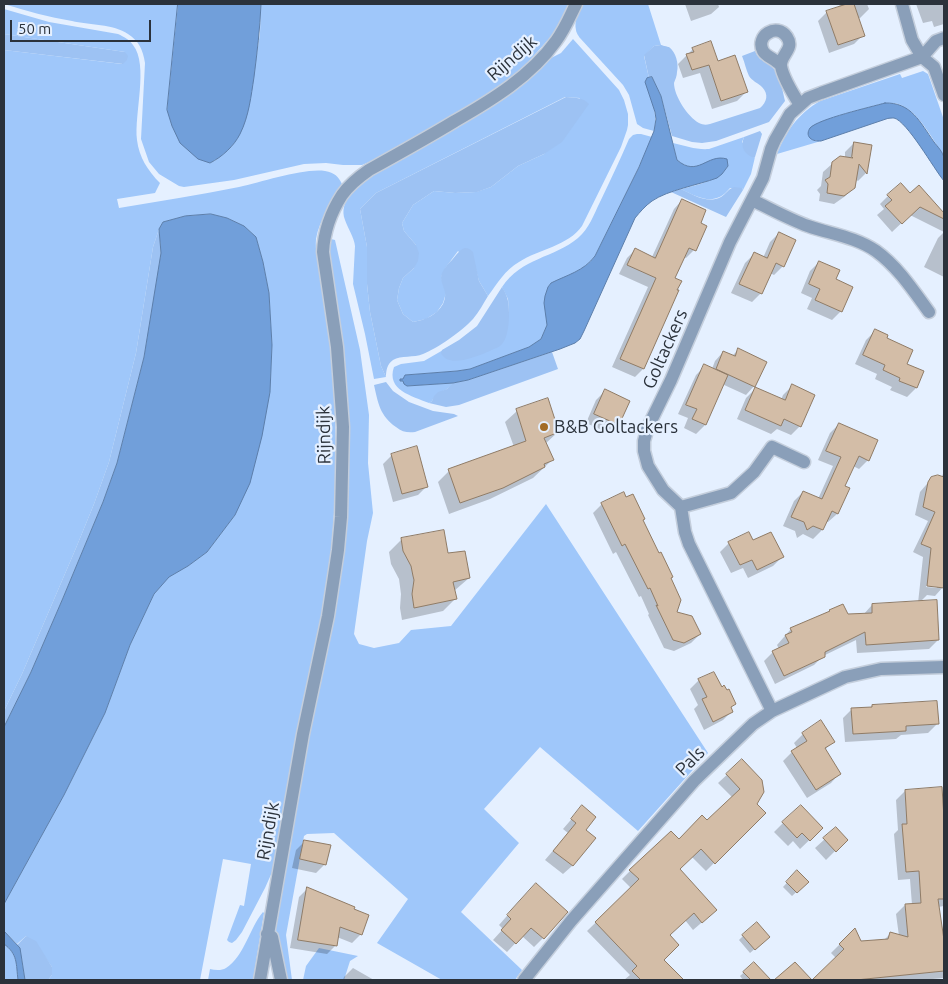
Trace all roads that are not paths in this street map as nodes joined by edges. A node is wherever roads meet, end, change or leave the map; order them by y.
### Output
1 (576, 4) edge
2 (902, 4) edge
3 (944, 38) edge
4 (922, 57) junction
5 (781, 66) dead end
6 (944, 95) edge
7 (800, 105) junction
8 (752, 200) junction
9 (929, 312) dead end
10 (804, 462) dead end
11 (681, 507) junction
12 (944, 667) edge
13 (772, 710) junction
14 (268, 934) junction
15 (260, 980) edge
16 (281, 980) edge
17 (524, 980) edge

1 - 14 street, Rijndijk
2 - 4 street
3 - 4 street, Goltackers
4 - 6 street
4 - 7 street, Goltackers
5 - 7 street
7 - 8 street, Goltackers
8 - 9 street
8 - 11 street, Goltackers
10 - 11 street
11 - 13 street
12 - 13 street, Pals
13 - 17 street, Pals
14 - 15 street, Rijndijk
14 - 16 street

